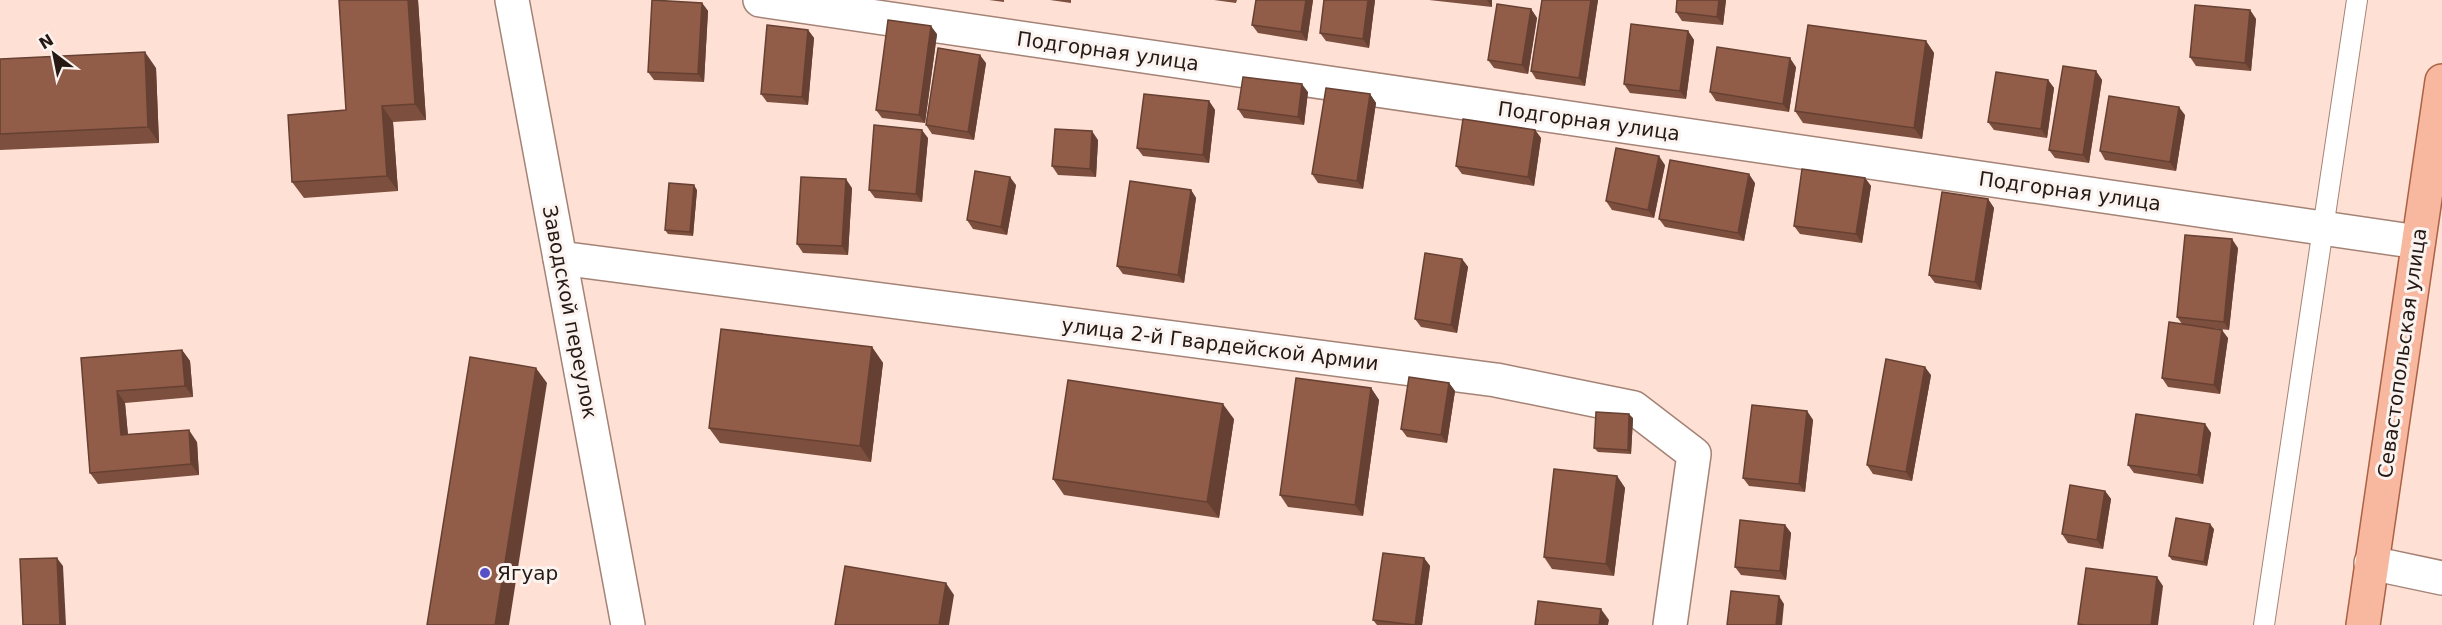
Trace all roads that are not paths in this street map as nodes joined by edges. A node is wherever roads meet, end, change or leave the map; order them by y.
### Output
1 (512, 0) edge
2 (760, 0) edge
3 (2357, 0) edge
4 (2442, 81) edge
5 (2322, 228) junction
6 (2418, 242) junction
7 (560, 258) junction
8 (2371, 563) junction
9 (2442, 578) edge
10 (628, 625) edge
11 (1670, 625) edge
12 (2264, 625) edge
13 (2363, 625) edge

1 - 7 street, Заводской переулок
2 - 5 street, Подгорная улица
3 - 5 lane
4 - 6 main road, Севастопольская улица
5 - 6 street, Подгорная улица
5 - 12 lane
6 - 8 main road, Севастопольская улица
7 - 10 street, Заводской переулок
7 - 11 street, улица 2-й Гвардейской Армии
8 - 9 street
8 - 13 main road, Севастопольская улица

